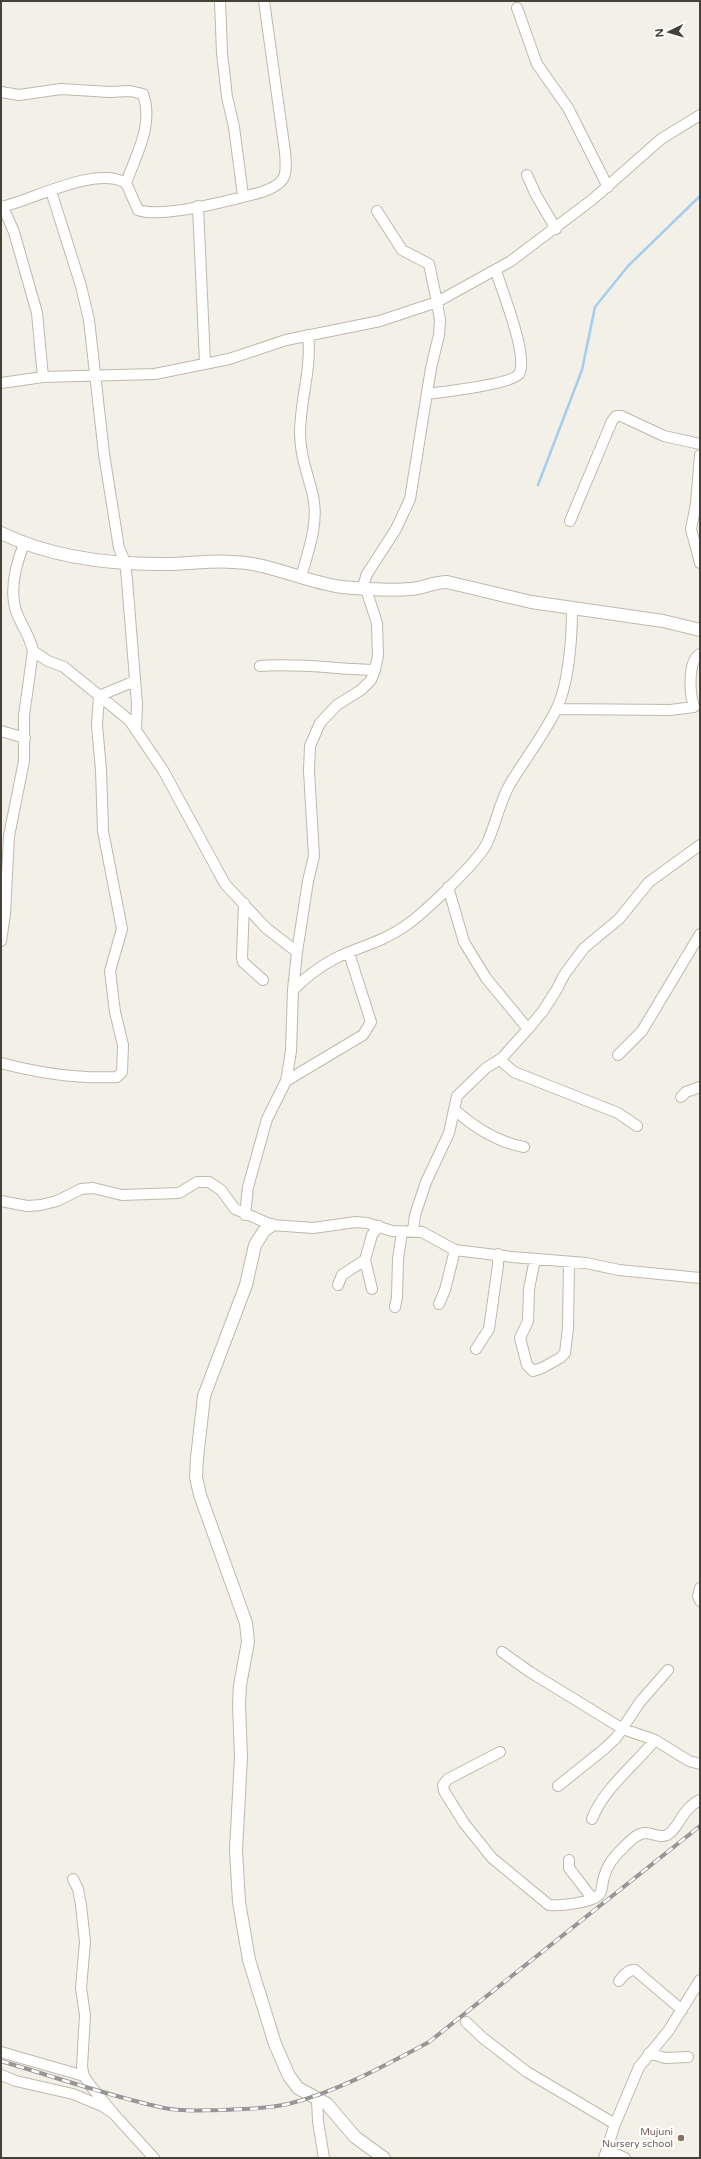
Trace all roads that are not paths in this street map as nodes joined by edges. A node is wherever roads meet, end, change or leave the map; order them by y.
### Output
1 (220, 1) edge
2 (264, 1) edge
3 (517, 8) dead end
4 (1, 92) edge
5 (700, 115) edge
6 (527, 175) dead end
7 (126, 184) junction
8 (608, 187) junction
9 (51, 191) junction
10 (244, 196) junction
11 (198, 206) junction
12 (2, 207) edge
13 (377, 211) dead end
14 (556, 229) junction
15 (496, 271) junction
16 (437, 302) junction
17 (308, 335) junction
18 (205, 363) junction
19 (94, 376) junction
20 (43, 377) junction
21 (1, 383) edge
22 (428, 394) junction
23 (700, 444) edge
24 (700, 455) edge
25 (570, 521) dead end
26 (1, 533) edge
27 (24, 544) junction
28 (125, 562) junction
29 (700, 563) edge
30 (301, 577) junction
31 (365, 589) junction
32 (572, 609) junction
33 (700, 630) edge
34 (33, 651) junction
35 (700, 654) edge
36 (260, 666) dead end
37 (375, 670) junction
38 (135, 681) junction
39 (99, 696) junction
40 (697, 707) edge
41 (556, 709) junction
42 (136, 728) junction
43 (1, 731) edge
44 (25, 738) junction
45 (700, 845) edge
46 (448, 887) junction
47 (244, 903) junction
48 (700, 934) edge
49 (1, 941) edge
50 (296, 952) junction
51 (350, 953) junction
52 (263, 980) dead end
53 (293, 990) junction
54 (528, 1029) junction
55 (618, 1055) dead end
56 (500, 1060) junction
57 (1, 1062) edge
58 (286, 1080) junction
59 (700, 1087) edge
60 (680, 1097) dead end
61 (455, 1110) junction
62 (637, 1126) dead end
63 (524, 1147) dead end
64 (1, 1201) edge
65 (245, 1215) junction
66 (272, 1225) junction
67 (379, 1226) junction
68 (413, 1230) junction
69 (402, 1232) junction
70 (455, 1250) junction
71 (498, 1254) junction
72 (535, 1259) junction
73 (365, 1260) junction
74 (569, 1262) junction
75 (700, 1278) edge
76 (338, 1285) dead end
77 (372, 1289) dead end
78 (439, 1304) dead end
79 (395, 1307) dead end
80 (476, 1349) dead end
81 (700, 1588) edge
82 (700, 1601) edge
83 (502, 1652) dead end
84 (668, 1670) dead end
85 (622, 1729) junction
86 (655, 1740) junction
87 (500, 1752) dead end
88 (700, 1764) edge
89 (558, 1786) dead end
90 (700, 1800) edge
91 (592, 1819) dead end
92 (569, 1860) dead end
93 (73, 1879) dead end
94 (592, 1898) junction
95 (700, 1980) edge
96 (619, 1981) dead end
97 (682, 2010) junction
98 (466, 2022) dead end
99 (1, 2052) edge
100 (649, 2053) junction
101 (688, 2058) dead end
102 (1, 2075) edge
103 (84, 2076) junction
104 (317, 2100) junction
105 (113, 2113) junction
106 (615, 2124) junction
107 (606, 2154) edge
108 (154, 2158) edge
109 (324, 2158) edge
110 (384, 2158) edge
111 (625, 2158) edge

1 - 10 street
2 - 10 street
3 - 8 street
4 - 7 street
5 - 8 street
6 - 14 street
7 - 9 street
7 - 11 street
8 - 14 street
9 - 12 street
9 - 19 street
10 - 11 street
11 - 18 street
12 - 20 street
13 - 16 street
14 - 15 street
15 - 16 street
15 - 22 street
16 - 17 street
16 - 22 street
17 - 18 street
17 - 30 street
18 - 19 street
19 - 20 street
19 - 28 street
20 - 21 street
22 - 31 street
23 - 25 street
24 - 29 street
26 - 27 street
27 - 28 street
27 - 34 street
28 - 30 street
28 - 38 street
30 - 31 street
31 - 32 street
31 - 37 street
32 - 33 street
32 - 41 street
34 - 39 street
34 - 44 street
35 - 40 street
36 - 37 street
37 - 50 street
38 - 39 street
38 - 42 street
39 - 42 street
39 - 57 street
40 - 41 street
41 - 46 street
42 - 47 street
43 - 44 street
44 - 49 street
45 - 54 street
46 - 51 street
46 - 54 street
47 - 50 street
47 - 52 street
48 - 55 street
50 - 53 street
51 - 53 street
51 - 58 street
53 - 58 street
54 - 56 street
56 - 61 street
56 - 62 street
58 - 65 street
59 - 60 street
61 - 63 street
61 - 68 street
64 - 65 street
65 - 66 street
66 - 67 street
66 - 104 street
67 - 69 street
67 - 73 street
68 - 69 street
68 - 70 street
69 - 79 street
70 - 71 street
70 - 78 street
71 - 72 street
71 - 80 street
72 - 74 street
72 - 74 street
73 - 76 street
73 - 77 street
74 - 75 street
81 - 82 street
83 - 85 street
84 - 85 street
85 - 86 street
85 - 89 street
86 - 88 street
86 - 91 street
87 - 94 street
90 - 94 street
92 - 94 street
93 - 103 street
95 - 97 street
96 - 97 street
97 - 100 street
98 - 106 street
99 - 103 street
100 - 101 street
100 - 106 street
102 - 105 street
103 - 105 street
104 - 109 street
104 - 110 street
105 - 108 street
106 - 107 street
107 - 111 street

